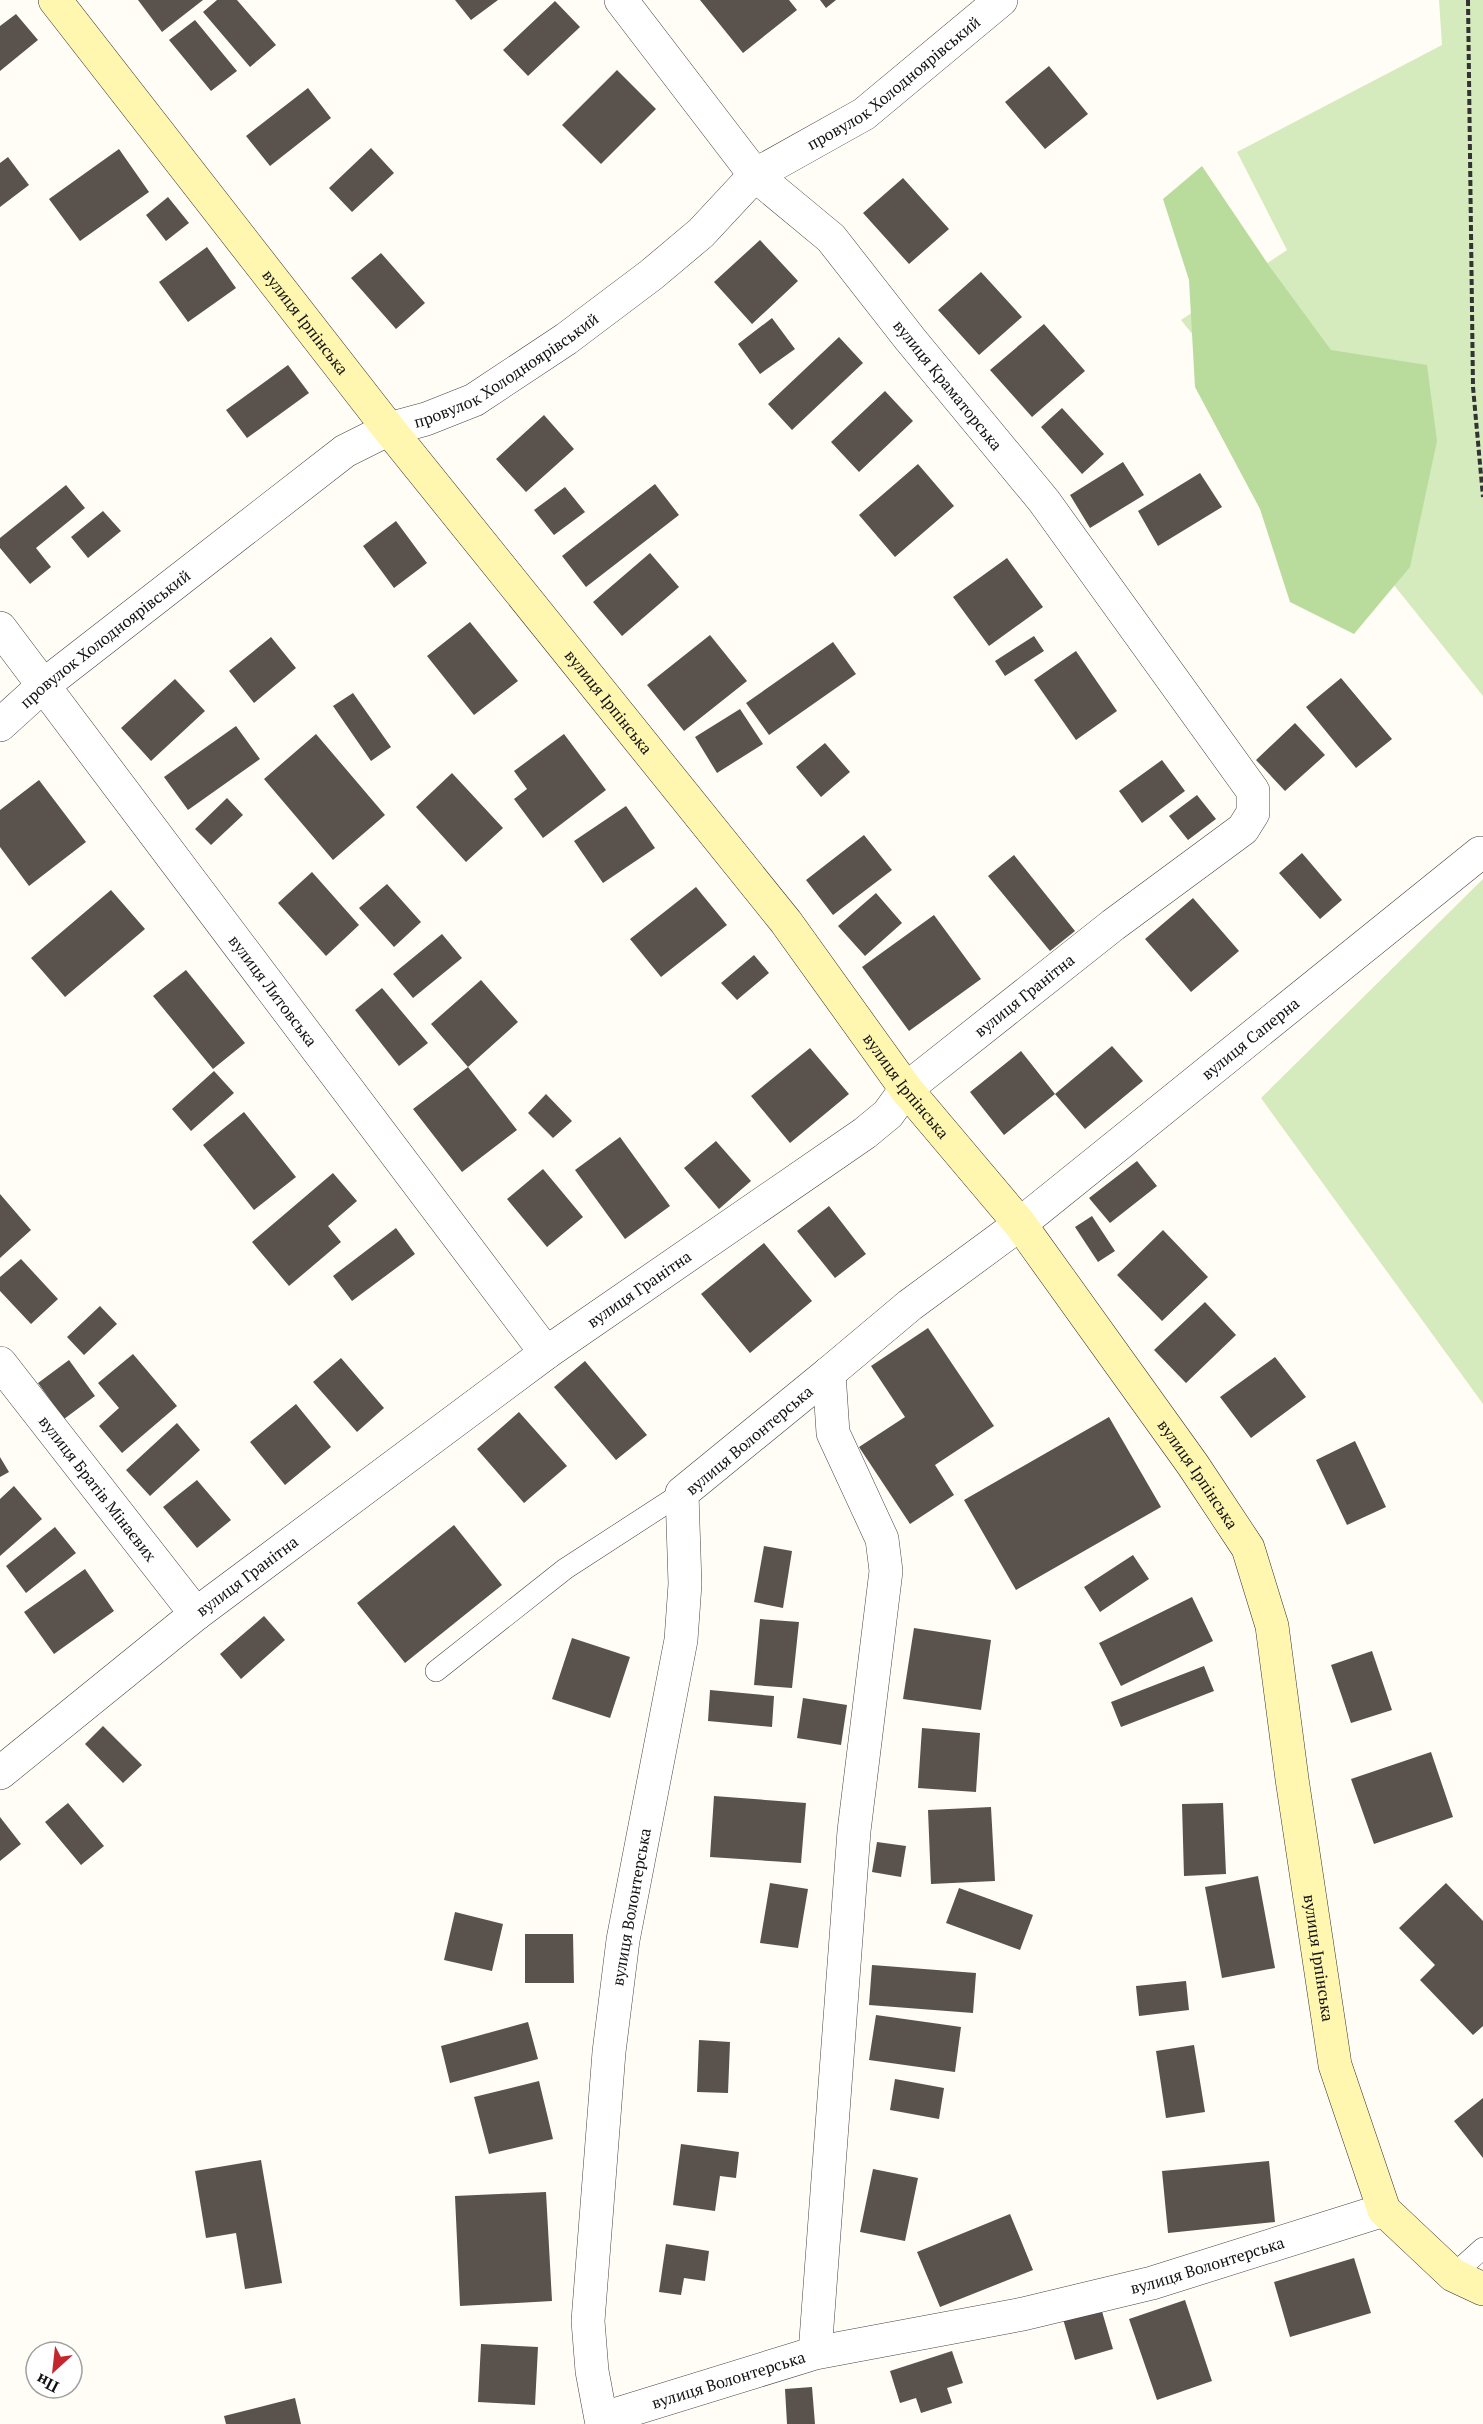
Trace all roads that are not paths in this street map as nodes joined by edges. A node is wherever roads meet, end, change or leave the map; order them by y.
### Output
1 (56, 0) edge
2 (621, 0) edge
3 (1001, 0) edge
4 (755, 175) junction
5 (389, 429) junction
6 (0, 628) edge
7 (44, 685) junction
8 (0, 725) edge
9 (1252, 791) joint
10 (1480, 853) dead end
11 (906, 1089) junction
12 (1020, 1224) junction
13 (546, 1353) junction
14 (0, 1363) edge
15 (829, 1373) junction
16 (682, 1493) junction
17 (196, 1614) junction
18 (436, 1671) dead end
19 (0, 1773) edge
20 (1384, 2210) junction
21 (1483, 2248) edge
22 (1453, 2275) junction
23 (1483, 2289) edge
24 (816, 2354) junction
25 (602, 2421) edge

1 - 5 street, вулиця Ірпінська
2 - 4 street, вулиця Краматорська
3 - 4 street, провулок Холодноярівський
4 - 5 street, провулок Холодноярівський
4 - 9 street, вулиця Краматорська
5 - 7 street, провулок Холодноярівський
5 - 11 street, вулиця Ірпінська
6 - 7 street, вулиця Литовська
7 - 8 street, провулок Холодноярівський
7 - 13 street, вулиця Литовська
9 - 11 street, вулиця Гранітна
10 - 12 street, вулиця Саперна
11 - 12 street, вулиця Ірпінська
11 - 13 street, вулиця Гранітна
12 - 15 street, вулиця Саперна
12 - 20 street, вулиця Ірпінська
13 - 17 street, вулиця Гранітна
14 - 17 street, вулиця Братів Мінаєвих
15 - 16 street, вулиця Волонтерська
15 - 24 street, вулиця Волонтерська
16 - 18 lane
16 - 25 street, вулиця Волонтерська
17 - 19 street, вулиця Гранітна
20 - 22 street, вулиця Ірпінська
20 - 24 street, вулиця Волонтерська
21 - 22 lane
22 - 23 street, вулиця Ірпінська
24 - 25 street, вулиця Волонтерська

